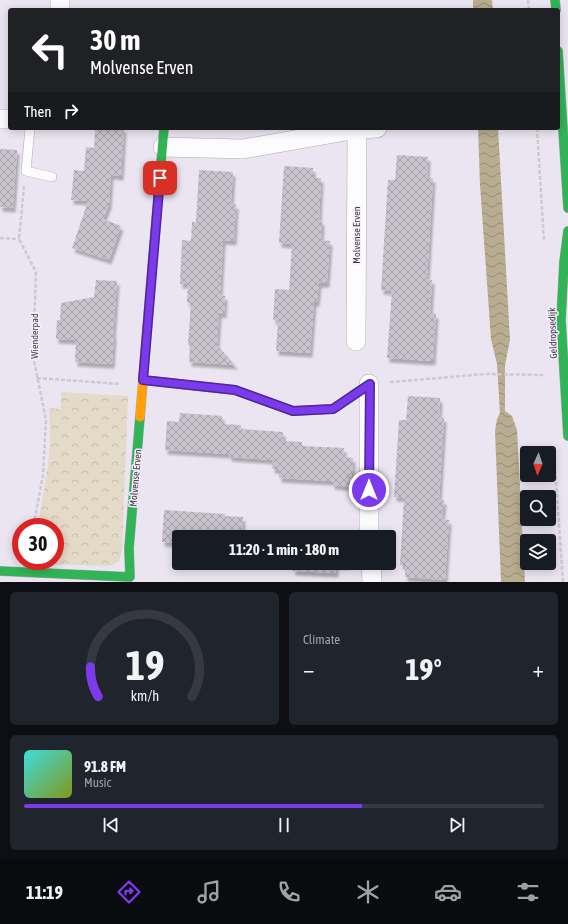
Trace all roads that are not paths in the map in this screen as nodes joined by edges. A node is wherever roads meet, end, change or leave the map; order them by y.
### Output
1 (560, 82) edge
2 (30, 130) edge
3 (164, 130) edge
4 (350, 130) edge
5 (356, 130) edge
6 (163, 147) junction
7 (52, 177) dead end
8 (568, 208) edge
9 (568, 231) edge
10 (356, 342) dead end
11 (143, 380) junction
12 (370, 384) joint
13 (568, 436) edge
14 (369, 530) edge
15 (371, 570) edge
16 (0, 571) edge
17 (136, 580) edge
18 (372, 582) edge

1 - 8 street
2 - 7 lane
3 - 6 street, Molvense Erven
4 - 6 street
5 - 10 street, Molvense Erven
6 - 11 street, Molvense Erven
9 - 13 street, Geldropsedijk
11 - 12 street
11 - 17 street, Molvense Erven
12 - 14 street
15 - 18 street
16 - 17 street, Molvense Erven

